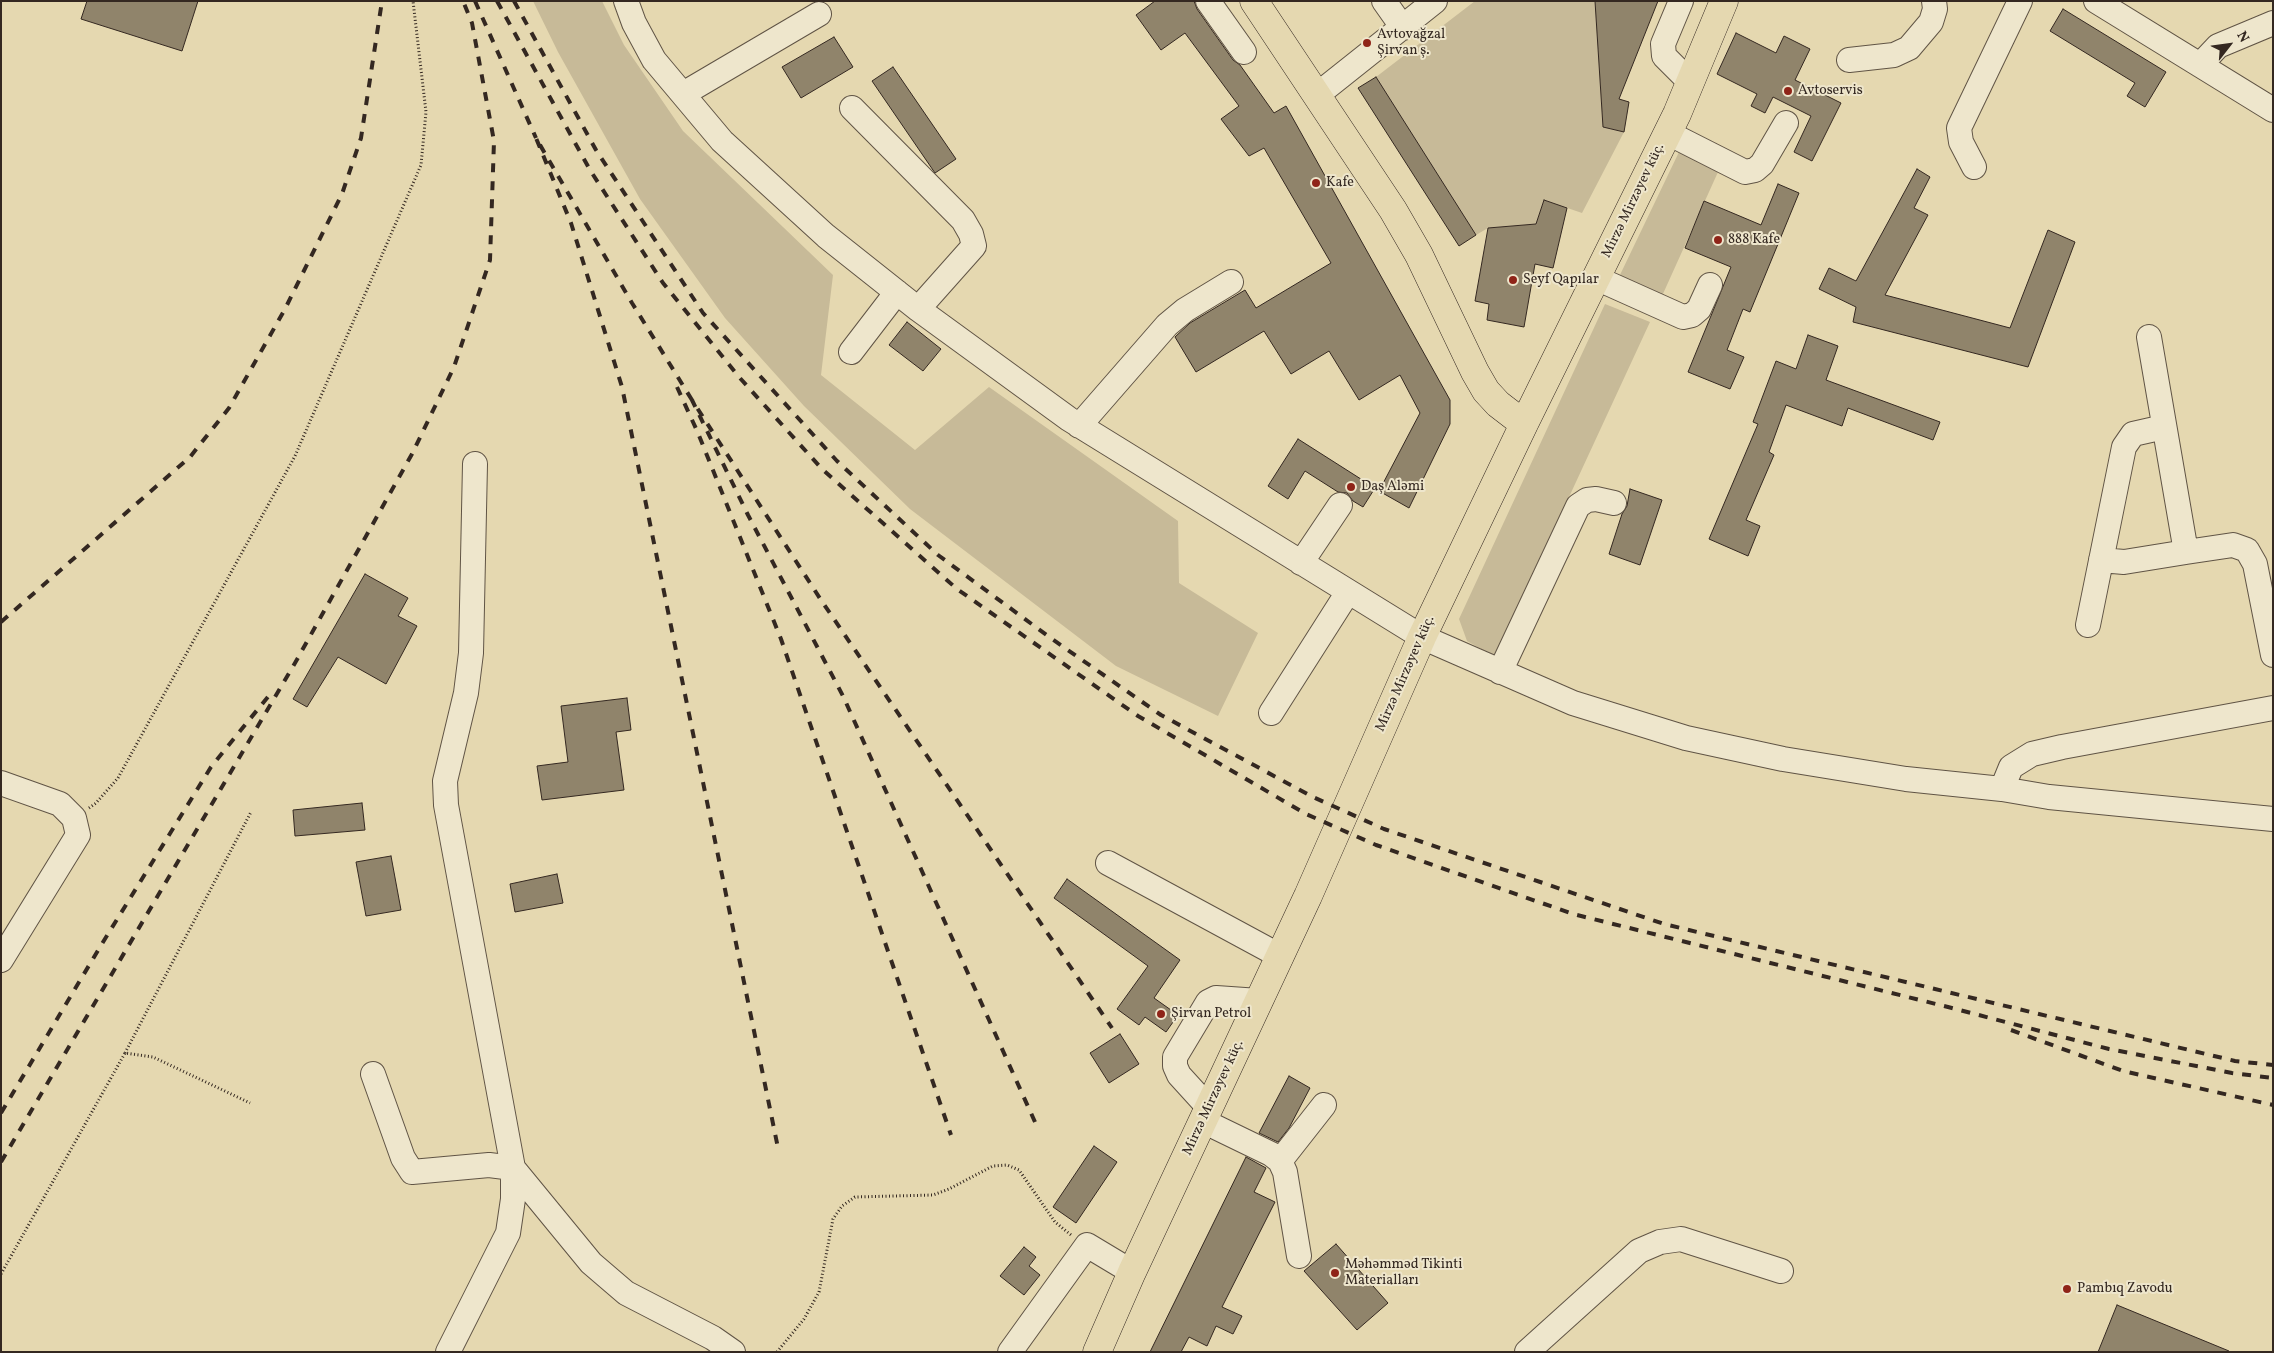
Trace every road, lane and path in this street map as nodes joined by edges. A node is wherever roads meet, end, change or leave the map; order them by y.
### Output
1 (413, 1) edge
2 (626, 1) edge
3 (1208, 1) edge
4 (1254, 1) edge
5 (1384, 1) edge
6 (1435, 1) edge
7 (1681, 1) edge
8 (1724, 1) edge
9 (1934, 1) edge
10 (2020, 1) edge
11 (2096, 1) edge
12 (818, 14) dead end
13 (2273, 23) edge
14 (1403, 28) junction
15 (1244, 52) dead end
16 (1849, 60) dead end
17 (2200, 65) junction
18 (1690, 82) junction
19 (682, 94) junction
20 (1317, 95) junction
21 (852, 108) dead end
22 (2273, 110) edge
23 (1786, 123) dead end
24 (1668, 133) junction
25 (1974, 167) dead end
26 (1596, 278) junction
27 (1231, 282) dead end
28 (1710, 285) dead end
29 (897, 292) junction
30 (918, 309) junction
31 (2149, 338) dead end
32 (851, 352) dead end
33 (1524, 424) junction
34 (1079, 426) junction
35 (2164, 427) junction
36 (475, 464) dead end
37 (1614, 503) dead end
38 (1340, 505) dead end
39 (2186, 552) junction
40 (2101, 560) junction
41 (1302, 563) junction
42 (1348, 592) junction
43 (2088, 625) dead end
44 (1422, 637) junction
45 (2273, 655) edge
46 (1500, 672) junction
47 (2273, 708) edge
48 (1271, 713) dead end
49 (1, 783) edge
50 (2002, 789) junction
51 (251, 812) dead end
52 (74, 818) junction
53 (2273, 819) edge
54 (1108, 863) dead end
55 (1280, 956) junction
56 (1, 960) edge
57 (1259, 1001) junction
58 (125, 1053) junction
59 (373, 1074) dead end
60 (250, 1103) dead end
61 (1324, 1105) dead end
62 (1206, 1115) junction
63 (1280, 1162) junction
64 (512, 1168) junction
65 (1087, 1245) junction
66 (1299, 1256) dead end
67 (1781, 1271) dead end
68 (1132, 1272) junction
69 (1, 1274) edge
70 (448, 1352) edge
71 (733, 1352) edge
72 (777, 1352) edge
73 (1010, 1352) edge
74 (1097, 1352) edge
75 (1528, 1352) edge

1 - 52 path
2 - 19 street
3 - 15 street
4 - 20 main road
5 - 14 street
6 - 14 street
7 - 18 street
8 - 18 main road, Mirzə Mirzəyev küç.
9 - 16 street
10 - 25 street
11 - 17 street
12 - 19 street
13 - 17 street
14 - 20 street
17 - 22 street
18 - 24 main road, Mirzə Mirzəyev küç.
19 - 29 street
20 - 33 main road
21 - 30 street
23 - 24 street
24 - 26 main road, Mirzə Mirzəyev küç.
26 - 28 street
26 - 33 main road, Mirzə Mirzəyev küç.
27 - 34 street
29 - 30 street
29 - 32 street
30 - 34 street
31 - 35 street
33 - 44 main road, Mirzə Mirzəyev küç.
34 - 41 street
35 - 39 street
35 - 40 street
36 - 64 street
37 - 46 street
38 - 41 street
39 - 40 street
39 - 45 street
40 - 43 street
41 - 42 street
42 - 44 street
42 - 48 street
44 - 46 street
44 - 55 main road, Mirzə Mirzəyev küç.
46 - 50 street
47 - 50 street
49 - 52 street
50 - 53 street
51 - 58 path
52 - 56 street
54 - 55 street
55 - 57 main road, Mirzə Mirzəyev küç.
57 - 62 main road, Mirzə Mirzəyev küç.
57 - 62 street
58 - 60 path
58 - 69 path
59 - 64 street
61 - 63 street
62 - 63 street
62 - 68 main road, Mirzə Mirzəyev küç.
63 - 66 street
64 - 70 street
64 - 71 street
65 - 68 street
65 - 72 path
65 - 73 street
67 - 75 street
68 - 74 main road, Mirzə Mirzəyev küç.

